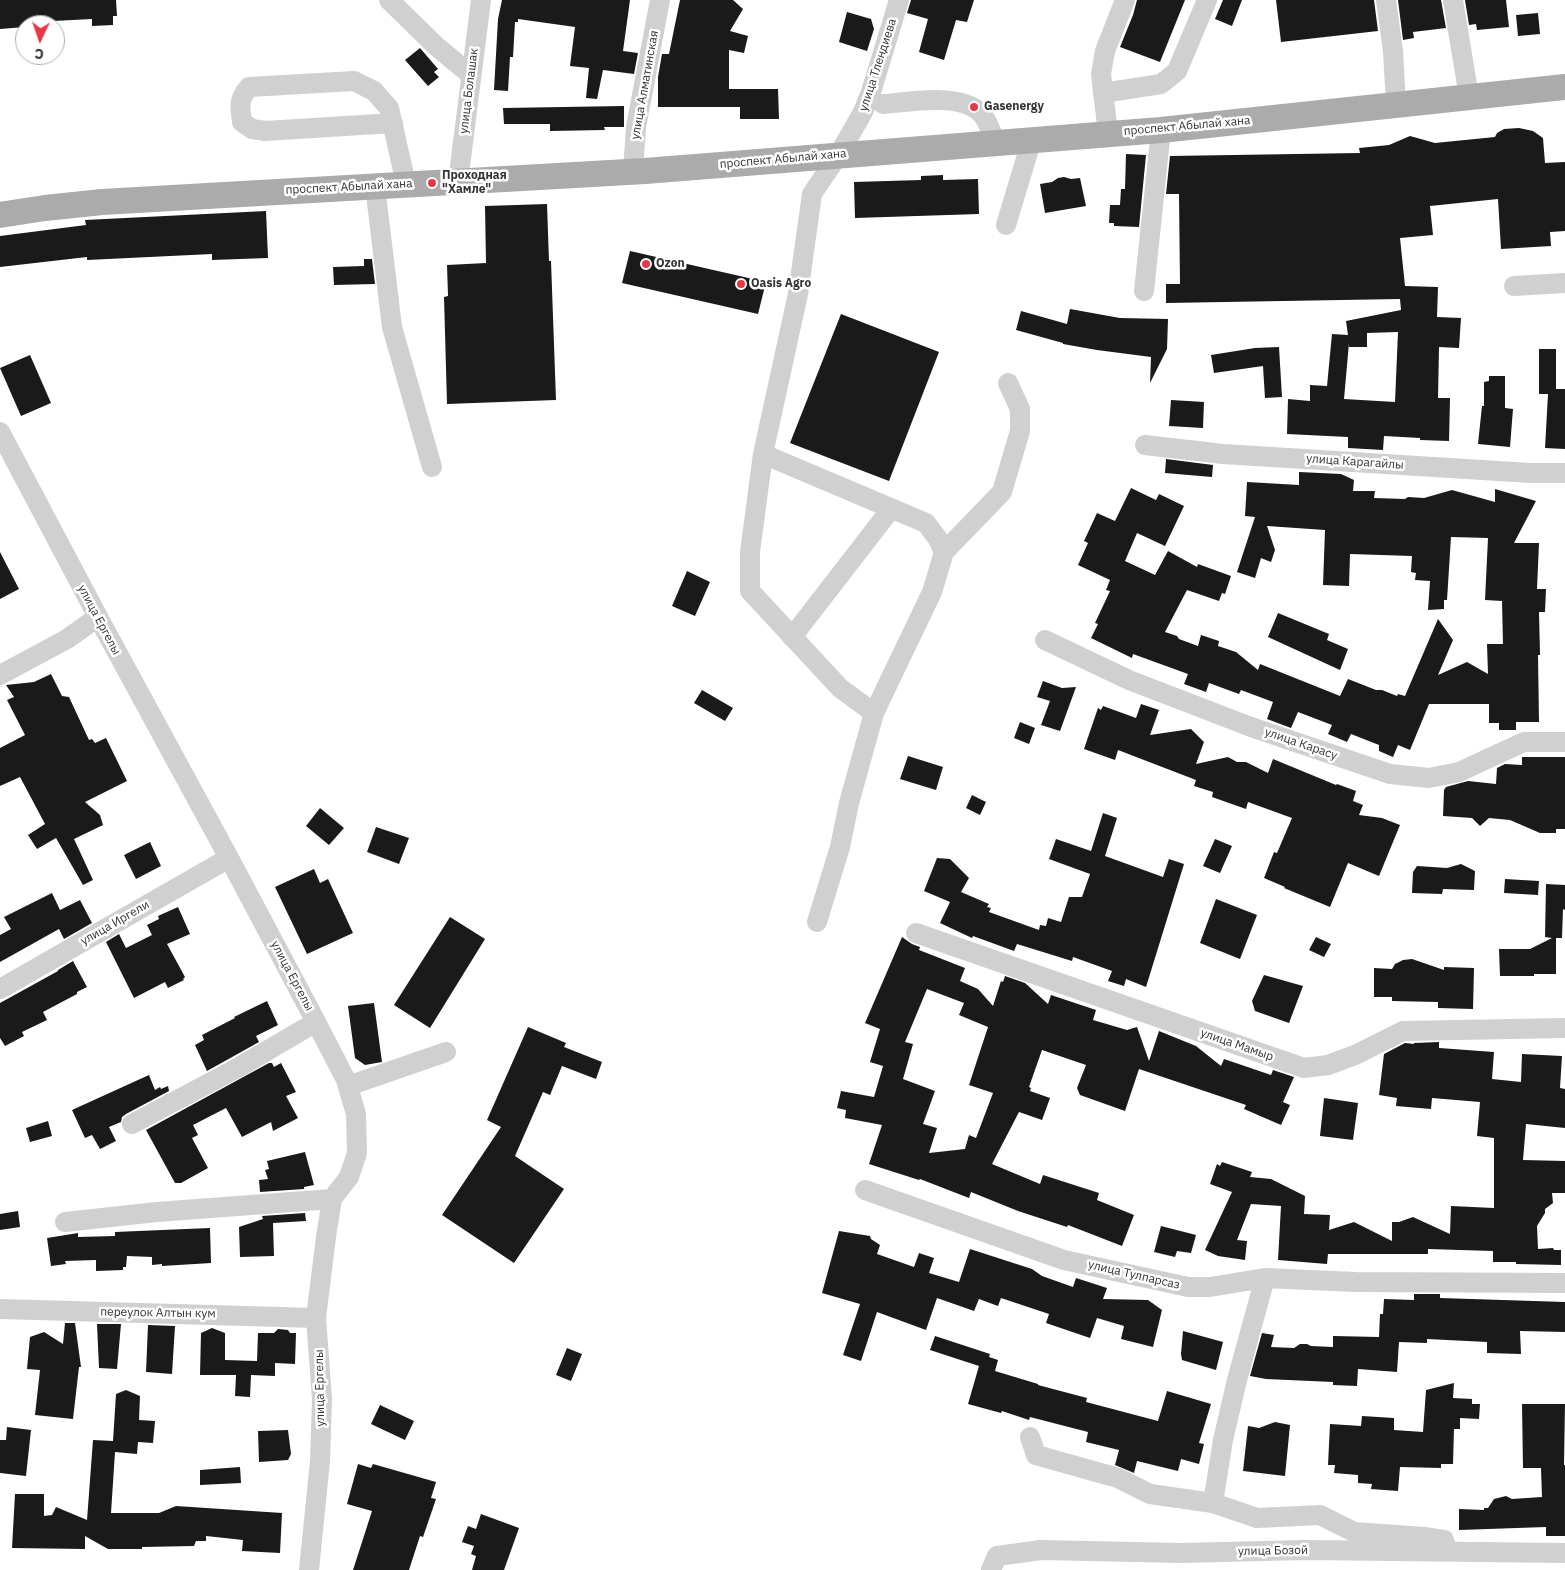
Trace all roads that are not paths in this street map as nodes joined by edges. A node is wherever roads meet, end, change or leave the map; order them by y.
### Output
1 (389, 0) edge
2 (481, 0) edge
3 (660, 0) edge
4 (899, 0) edge
5 (1126, 0) edge
6 (1207, 0) edge
7 (1386, 0) edge
8 (1453, 0) edge
9 (471, 75) junction
10 (1565, 87) edge
11 (1103, 93) junction
12 (1469, 97) junction
13 (883, 104) dead end
14 (1396, 105) junction
15 (393, 123) junction
16 (1160, 130) junction
17 (1108, 134) junction
18 (1032, 139) junction
19 (995, 142) junction
20 (839, 154) junction
21 (633, 171) junction
22 (458, 182) junction
23 (406, 184) junction
24 (375, 186) junction
25 (2, 208) edge
26 (1006, 226) dead end
27 (1565, 283) edge
28 (1514, 286) dead end
29 (1144, 290) dead end
30 (1008, 383) dead end
31 (0, 432) edge
32 (1145, 445) dead end
33 (763, 454) junction
34 (432, 467) dead end
35 (1565, 473) edge
36 (891, 509) junction
37 (944, 552) junction
38 (98, 617) junction
39 (792, 637) junction
40 (1045, 640) dead end
41 (0, 675) edge
42 (874, 713) junction
43 (1565, 742) edge
44 (229, 858) junction
45 (817, 922) dead end
46 (916, 933) dead end
47 (0, 989) edge
48 (316, 1022) junction
49 (1565, 1028) edge
50 (446, 1052) dead end
51 (348, 1086) junction
52 (132, 1124) dead end
53 (864, 1190) dead end
54 (332, 1199) junction
55 (65, 1222) dead end
56 (1265, 1278) junction
57 (1565, 1283) edge
58 (0, 1309) edge
59 (316, 1318) junction
60 (1030, 1437) dead end
61 (1213, 1503) junction
62 (1447, 1552) junction
63 (1565, 1553) edge
64 (309, 1570) edge
65 (991, 1570) edge

1 - 9 street
2 - 9 street, улица Болашак
3 - 21 street, улица Алматинская
4 - 20 street, улица Тлендиева
5 - 11 street
6 - 11 street
7 - 14 street
8 - 12 street
9 - 22 street, улица Болашак
10 - 12 main road, проспект Абылай хана
11 - 17 street
12 - 14 main road, проспект Абылай хана
13 - 19 street
14 - 16 main road, проспект Абылай хана
15 - 15 street
15 - 23 street
16 - 17 main road, проспект Абылай хана
16 - 29 street
17 - 18 main road, проспект Абылай хана
18 - 19 main road, проспект Абылай хана
18 - 26 street
19 - 20 main road, проспект Абылай хана
20 - 21 main road, проспект Абылай хана
20 - 33 street, улица Тлендиева
21 - 22 main road, проспект Абылай хана
22 - 23 main road, проспект Абылай хана
23 - 24 main road, проспект Абылай хана
24 - 25 main road, проспект Абылай хана
24 - 34 street
27 - 28 street
30 - 37 street
31 - 38 street, улица Ергелы
32 - 35 street, улица Карагайлы
33 - 36 street
33 - 39 street, улица Тлендиева
36 - 37 street
36 - 39 street
37 - 42 street
38 - 41 street
38 - 44 street, улица Ергелы
39 - 42 street, улица Тлендиева
40 - 43 street, улица Карасу
42 - 45 street
44 - 47 street, улица Иргели
44 - 48 street, улица Ергелы
46 - 49 street, улица Мамыр
48 - 51 street, улица Ергелы
48 - 52 street
50 - 51 street
51 - 54 street, улица Ергелы
53 - 56 street, улица Тулпарсаз
54 - 55 street
54 - 59 street, улица Ергелы
56 - 57 street, улица Тулпарсаз
56 - 61 street
58 - 59 street, переулок Алтын кум
59 - 64 street, улица Ергелы
60 - 61 street
61 - 62 street
62 - 63 street, улица Бозой
62 - 65 street, улица Бозой

